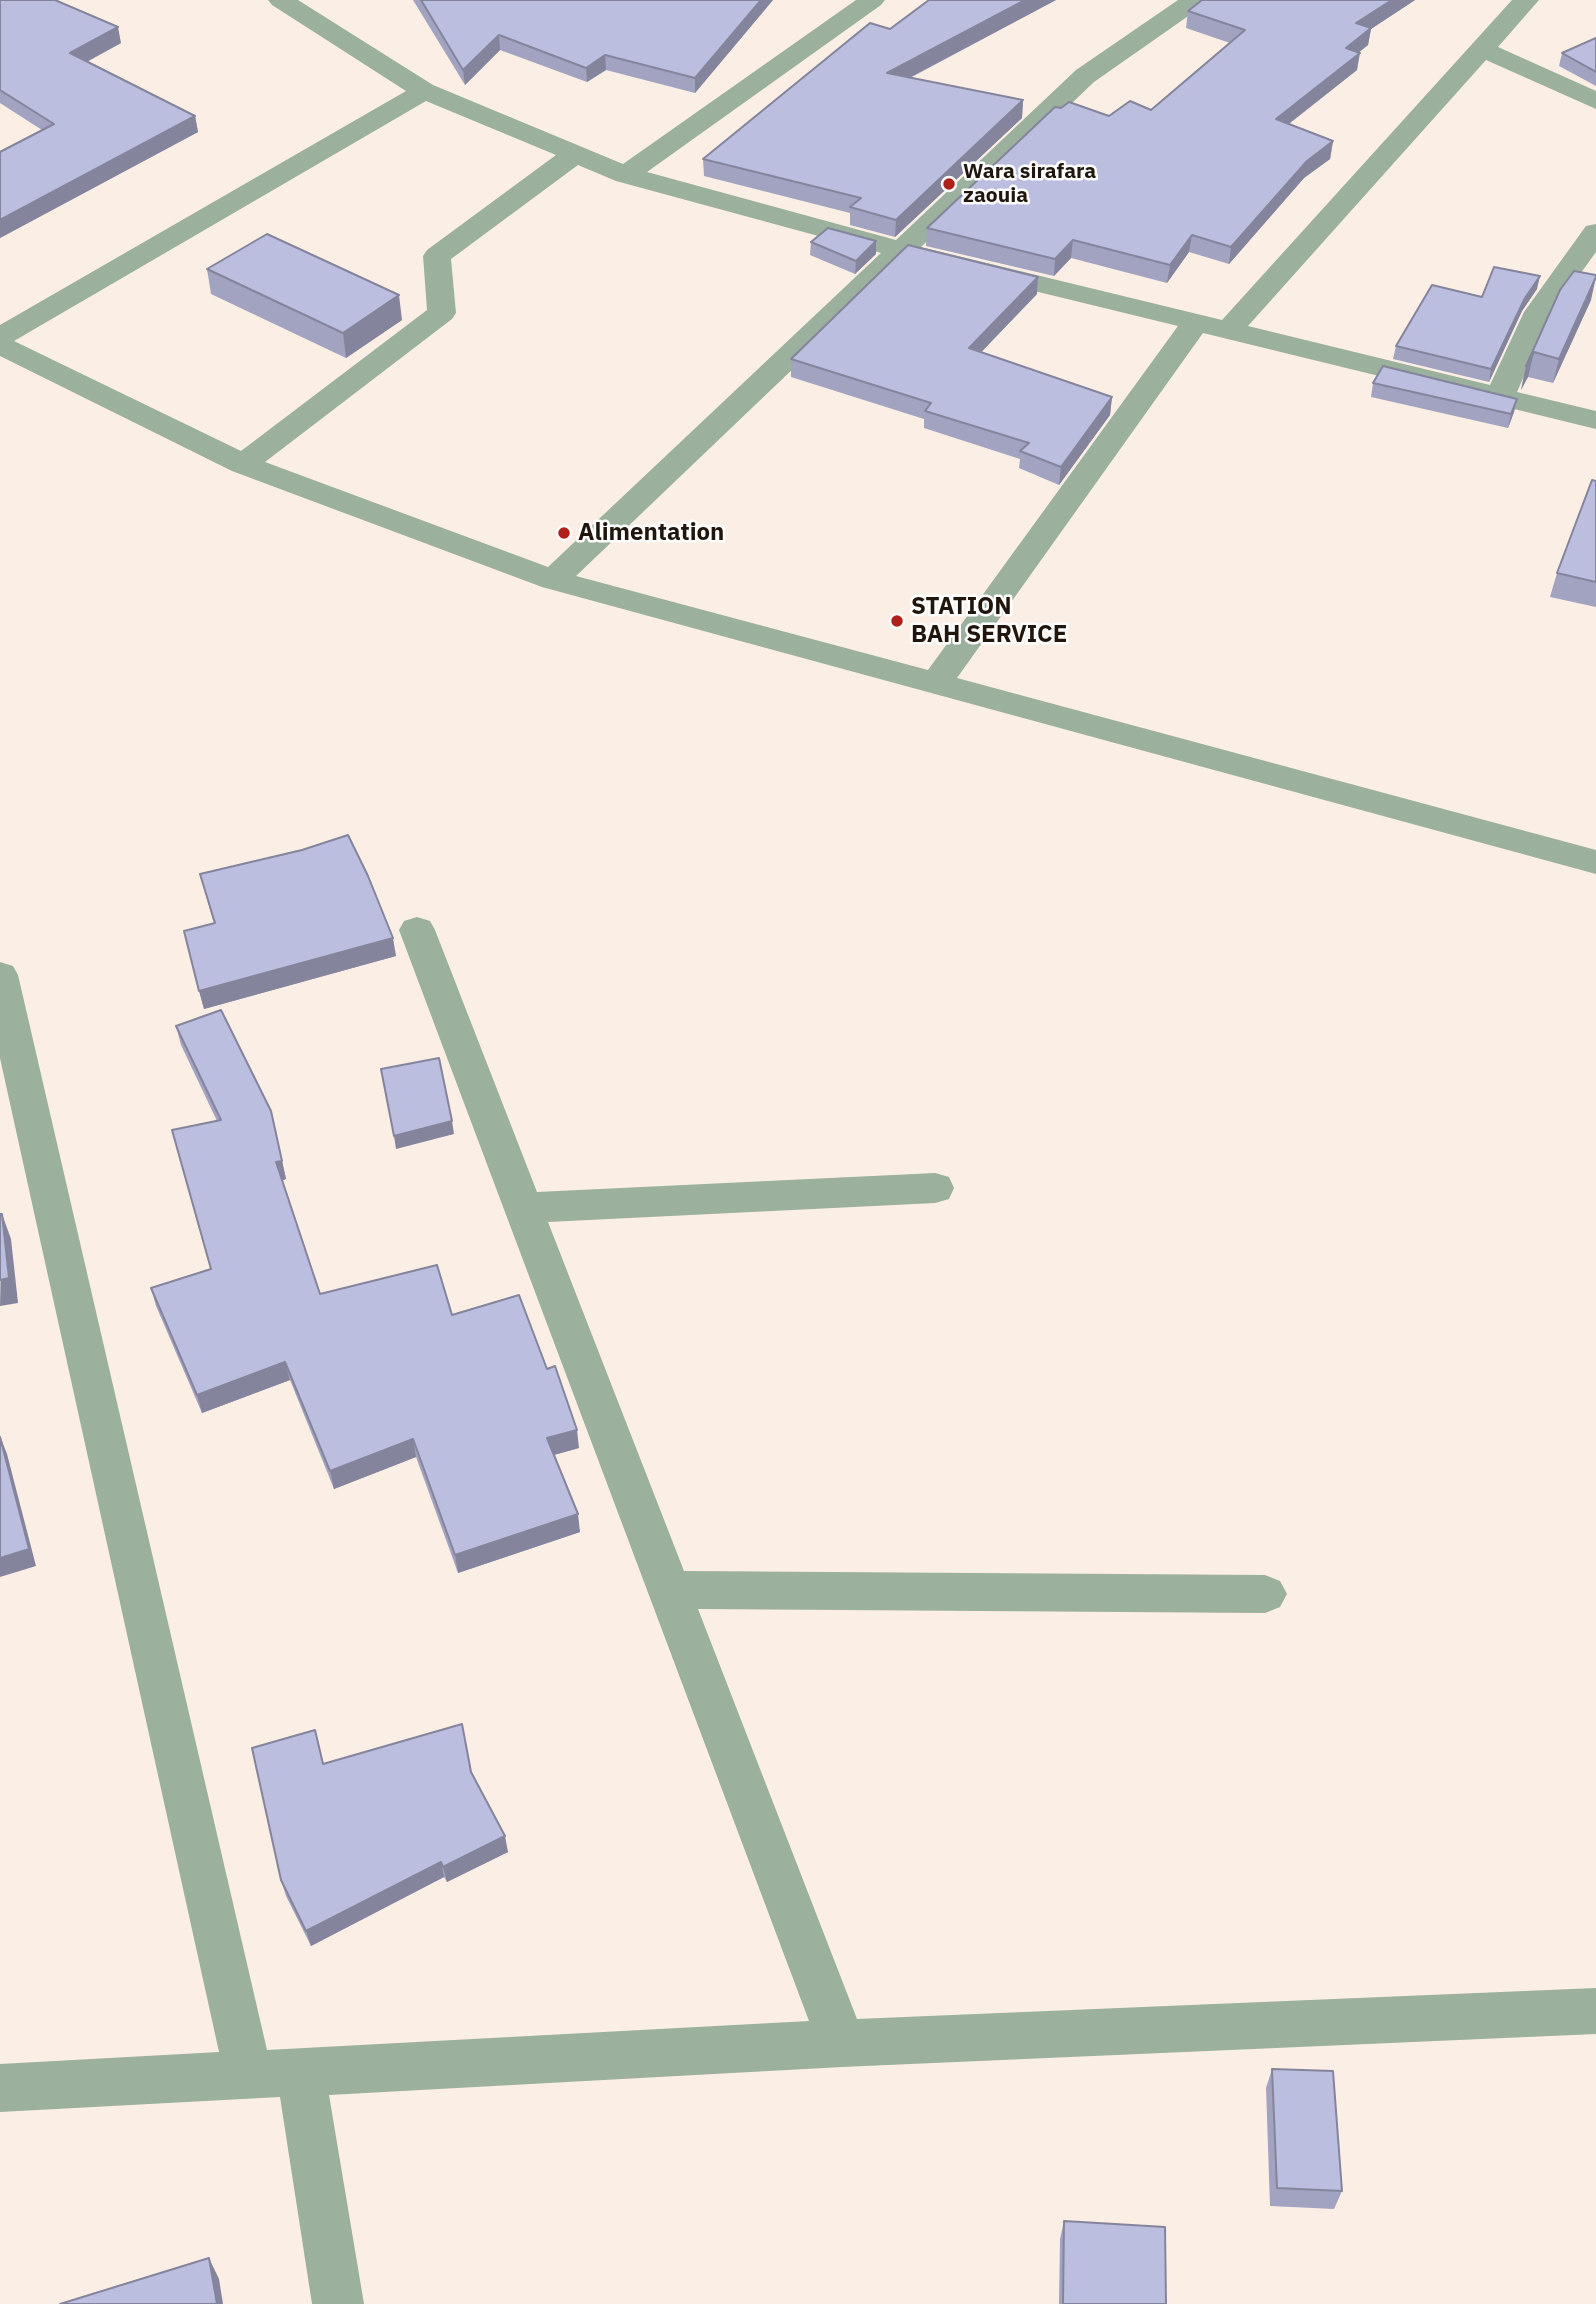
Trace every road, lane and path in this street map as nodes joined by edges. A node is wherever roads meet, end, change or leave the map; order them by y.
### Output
1 (281, 0) edge
2 (872, 0) edge
3 (1195, 0) edge
4 (1526, 0) edge
5 (1482, 49) junction
6 (424, 91) junction
7 (1596, 101) edge
8 (575, 154) junction
9 (626, 176) junction
10 (1596, 232) edge
11 (901, 250) junction
12 (1196, 322) junction
13 (1229, 330) junction
14 (0, 337) edge
15 (0, 345) edge
16 (1500, 397) junction
17 (1596, 420) edge
18 (243, 464) junction
19 (553, 580) junction
20 (936, 683) junction
21 (1596, 862) edge
22 (417, 930) dead end
23 (0, 975) edge
24 (935, 1188) dead end
25 (524, 1208) junction
26 (669, 1590) junction
27 (1265, 1594) dead end
28 (1596, 2011) edge
29 (842, 2043) junction
30 (300, 2071) junction
31 (248, 2074) junction
32 (0, 2088) edge
33 (338, 2304) edge

1 - 6 street
2 - 9 street
3 - 11 street
4 - 5 street
5 - 7 street
5 - 13 street
6 - 8 street
6 - 14 street
8 - 9 street
8 - 18 street
9 - 11 street
10 - 16 street
11 - 12 street
11 - 19 street
12 - 13 street
12 - 20 street
13 - 16 street
15 - 18 street
16 - 17 street
18 - 19 street
19 - 20 street
20 - 21 street
22 - 25 street
23 - 31 street
24 - 25 street
25 - 26 street
26 - 27 street
26 - 29 street
28 - 29 street
29 - 30 street
30 - 31 street
30 - 33 street
31 - 32 street

